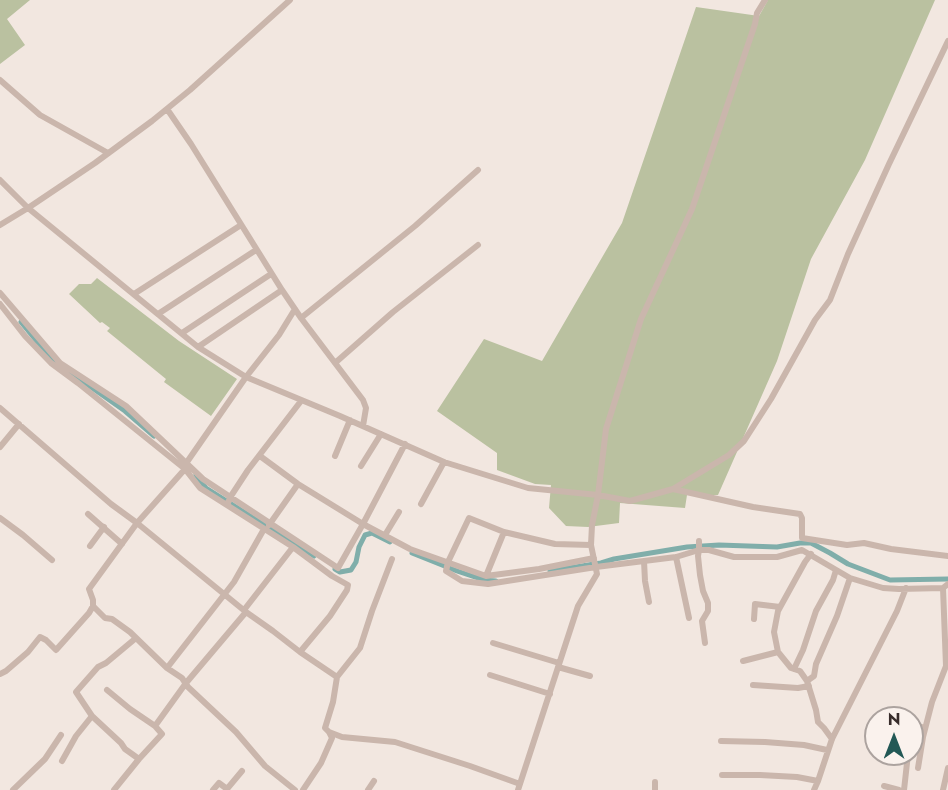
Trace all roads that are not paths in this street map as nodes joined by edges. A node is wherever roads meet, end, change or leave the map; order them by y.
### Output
1 (290, 0) edge
2 (765, 0) edge
3 (948, 41) edge
4 (0, 81) edge
5 (167, 109) junction
6 (108, 153) junction
7 (478, 170) dead end
8 (0, 180) edge
9 (28, 208) junction
10 (0, 225) edge
11 (241, 225) junction
12 (478, 245) dead end
13 (256, 250) junction
14 (271, 274) junction
15 (282, 290) junction
16 (0, 293) edge
17 (134, 294) junction
18 (0, 304) edge
19 (295, 309) junction
20 (158, 314) junction
21 (301, 318) junction
22 (182, 333) junction
23 (198, 347) junction
24 (335, 363) junction
25 (246, 377) junction
26 (300, 401) junction
27 (0, 408) edge
28 (350, 420) junction
29 (19, 424) junction
30 (363, 426) junction
31 (381, 434) junction
32 (405, 444) junction
33 (0, 447) edge
34 (260, 456) junction
35 (335, 456) dead end
36 (444, 462) junction
37 (186, 466) junction
38 (361, 466) dead end
39 (298, 484) junction
40 (673, 489) junction
41 (598, 495) junction
42 (231, 496) junction
43 (421, 504) dead end
44 (227, 505) junction
45 (399, 512) dead end
46 (88, 514) dead end
47 (0, 518) edge
48 (137, 523) junction
49 (271, 523) junction
50 (363, 524) junction
51 (104, 527) junction
52 (265, 529) junction
53 (504, 532) junction
54 (385, 535) junction
55 (802, 538) junction
56 (699, 541) dead end
57 (122, 544) junction
58 (591, 544) junction
59 (90, 546) dead end
60 (293, 547) junction
61 (699, 550) junction
62 (802, 550) junction
63 (811, 554) junction
64 (948, 556) edge
65 (676, 557) junction
66 (594, 558) junction
67 (392, 559) dead end
68 (52, 560) dead end
69 (644, 561) junction
70 (448, 562) junction
71 (596, 567) junction
72 (338, 568) junction
73 (836, 570) junction
74 (332, 576) junction
75 (486, 576) junction
76 (850, 578) junction
77 (946, 586) edge
78 (906, 588) junction
79 (225, 595) junction
80 (946, 601) edge
81 (649, 602) dead end
82 (93, 606) junction
83 (780, 608) junction
84 (245, 611) junction
85 (689, 618) dead end
86 (754, 619) dead end
87 (136, 638) junction
88 (705, 643) dead end
89 (493, 644) dead end
90 (300, 652) junction
91 (778, 652) junction
92 (743, 661) dead end
93 (559, 665) junction
94 (167, 668) junction
95 (794, 669) junction
96 (0, 674) edge
97 (490, 675) dead end
98 (590, 676) dead end
99 (337, 677) junction
100 (186, 683) junction
101 (808, 684) junction
102 (753, 685) dead end
103 (107, 690) dead end
104 (549, 694) junction
105 (92, 716) junction
106 (155, 726) junction
107 (925, 728) joint
108 (329, 732) junction
109 (61, 735) dead end
110 (832, 739) junction
111 (721, 741) dead end
112 (827, 750) junction
113 (139, 759) junction
114 (62, 761) dead end
115 (907, 766) edge
116 (918, 768) dead end
117 (948, 768) edge
118 (242, 771) dead end
119 (722, 775) dead end
120 (374, 781) dead end
121 (818, 781) junction
122 (655, 782) dead end
123 (884, 786) dead end
124 (945, 786) edge
125 (519, 787) edge
126 (13, 790) edge
127 (114, 790) edge
128 (213, 790) edge
129 (295, 790) edge
130 (303, 790) edge
131 (368, 790) edge
132 (655, 790) edge
133 (814, 790) edge
134 (899, 790) edge
135 (904, 790) edge

1 - 5 street
2 - 41 street
3 - 40 street
4 - 6 street
5 - 6 street
5 - 11 street
6 - 9 street
7 - 21 street
8 - 9 street
9 - 10 street
9 - 17 street
11 - 13 street
11 - 17 street
12 - 24 street
13 - 14 street
13 - 20 street
14 - 15 street
14 - 22 street
15 - 19 street
15 - 23 street
16 - 37 street
17 - 20 street
18 - 37 street
19 - 21 street
19 - 25 street
20 - 22 street
21 - 24 street
22 - 23 street
23 - 25 street
24 - 30 street
25 - 26 street
25 - 37 street
26 - 28 street
26 - 34 street
27 - 29 street
28 - 30 street
28 - 35 street
29 - 33 street
29 - 48 street
30 - 31 street
31 - 32 street
31 - 38 street
32 - 36 street
32 - 50 street
34 - 39 street
34 - 42 street
36 - 41 street
36 - 43 street
37 - 42 street
37 - 44 street
37 - 48 street
39 - 49 street
39 - 50 street
40 - 41 street
40 - 55 street
41 - 58 street
42 - 44 street
42 - 49 street
44 - 52 street
45 - 54 street
46 - 51 street
47 - 68 street
48 - 57 street
48 - 79 street
49 - 52 street
49 - 72 street
50 - 54 street
50 - 72 street
51 - 57 street
51 - 59 street
52 - 60 street
52 - 79 street
53 - 58 street
53 - 70 street
53 - 75 street
54 - 70 street
55 - 62 street
55 - 64 street
56 - 61 street
57 - 82 street
58 - 66 street
60 - 74 street
60 - 84 street
61 - 62 street
61 - 65 street
61 - 88 street
62 - 63 street
63 - 73 street
63 - 83 street
65 - 69 street
65 - 85 street
66 - 71 street
66 - 75 street
67 - 99 street
69 - 71 street
69 - 81 street
70 - 71 street
70 - 75 street
71 - 93 street
72 - 74 street
73 - 76 street
73 - 95 street
74 - 90 street
76 - 78 street
76 - 101 street
77 - 78 street
77 - 80 street
78 - 110 street
79 - 84 street
79 - 94 street
80 - 107 street
82 - 87 street
82 - 96 street
83 - 86 street
83 - 91 street
84 - 90 street
84 - 100 street
87 - 94 street
87 - 105 street
89 - 93 street
90 - 99 street
91 - 92 street
91 - 95 street
93 - 98 street
93 - 104 street
94 - 100 street
95 - 101 street
97 - 104 street
99 - 108 street
100 - 106 street
100 - 129 street
101 - 102 street
101 - 110 street
103 - 106 street
104 - 125 street
105 - 113 street
105 - 114 street
106 - 113 street
107 - 116 street
108 - 125 street
108 - 130 street
109 - 126 street
110 - 112 street
111 - 112 street
112 - 121 street
113 - 127 street
115 - 135 street
117 - 124 street
118 - 128 street
119 - 121 street
120 - 131 street
121 - 133 street
122 - 132 street
123 - 134 street

